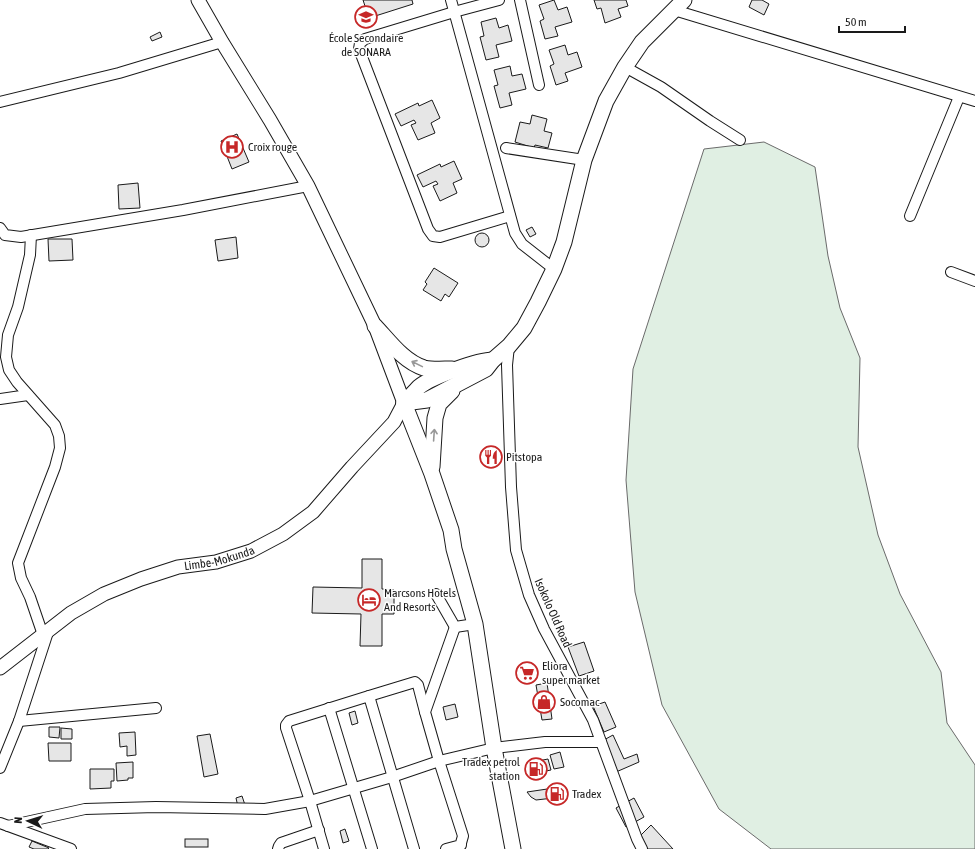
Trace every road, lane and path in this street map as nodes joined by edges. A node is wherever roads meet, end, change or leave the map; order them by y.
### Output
1 (198, 0) edge
2 (451, 0) edge
3 (499, 0) edge
4 (520, 0) edge
5 (679, 5) edge
6 (454, 12) junction
7 (222, 42) junction
8 (624, 67) junction
9 (539, 85) dead end
10 (959, 97) junction
11 (975, 101) edge
12 (0, 102) edge
13 (740, 140) dead end
14 (506, 148) dead end
15 (584, 160) junction
16 (308, 186) junction
17 (510, 216) junction
18 (910, 216) dead end
19 (0, 228) edge
20 (31, 236) junction
21 (554, 269) junction
22 (951, 272) dead end
23 (975, 281) edge
24 (375, 326) junction
25 (510, 346) junction
26 (458, 376) junction
27 (28, 395) junction
28 (0, 399) edge
29 (404, 403) junction
30 (432, 474) junction
31 (436, 594) dead end
32 (475, 624) junction
33 (455, 627) junction
34 (46, 632) junction
35 (0, 668) edge
36 (369, 696) junction
37 (156, 708) dead end
38 (329, 708) junction
39 (425, 712) junction
40 (19, 721) junction
41 (601, 742) junction
42 (494, 748) junction
43 (439, 761) junction
44 (0, 768) edge
45 (392, 777) junction
46 (353, 789) junction
47 (310, 801) junction
48 (4, 825) edge
49 (319, 830) junction
50 (71, 849) edge
51 (278, 849) edge
52 (324, 849) edge
53 (372, 849) edge
54 (414, 849) edge
55 (446, 849) edge
56 (513, 849) edge
57 (642, 849) edge

1 - 7 main road
2 - 6 street
3 - 6 street
4 - 9 street
5 - 8 highway
5 - 10 street
6 - 17 street
6 - 17 street
7 - 12 street
7 - 16 main road
8 - 13 street
8 - 15 highway
10 - 11 street
10 - 18 street
14 - 15 street
15 - 21 highway
16 - 20 street
16 - 24 main road
17 - 21 street
19 - 20 street
20 - 27 street
21 - 25 highway
22 - 23 street
26 -> 24 highway
24 - 29 main road
25 - 26 highway
25 - 41 street, Isokolo Old Road
26 - 29 highway
30 -> 26 highway
27 - 28 street
27 - 34 street
29 - 30 highway
29 - 34 main road, Limbe-Mokunda
30 - 32 highway
31 - 33 street
32 - 33 street
32 - 42 highway
33 - 39 street
34 - 35 main road, Limbe-Mokunda
34 - 40 street
36 - 38 street
36 - 39 street
36 - 45 street
37 - 40 street
38 - 46 street
38 - 47 street
39 - 43 street
40 - 44 street
41 - 42 street
41 - 57 street, Isokolo Old Road
42 - 43 street
42 - 56 highway
43 - 45 street
43 - 55 street
45 - 46 street
45 - 54 street
46 - 47 street
46 - 53 street
47 - 48 street
47 - 49 street
48 - 50 street
49 - 51 street
49 - 52 street

